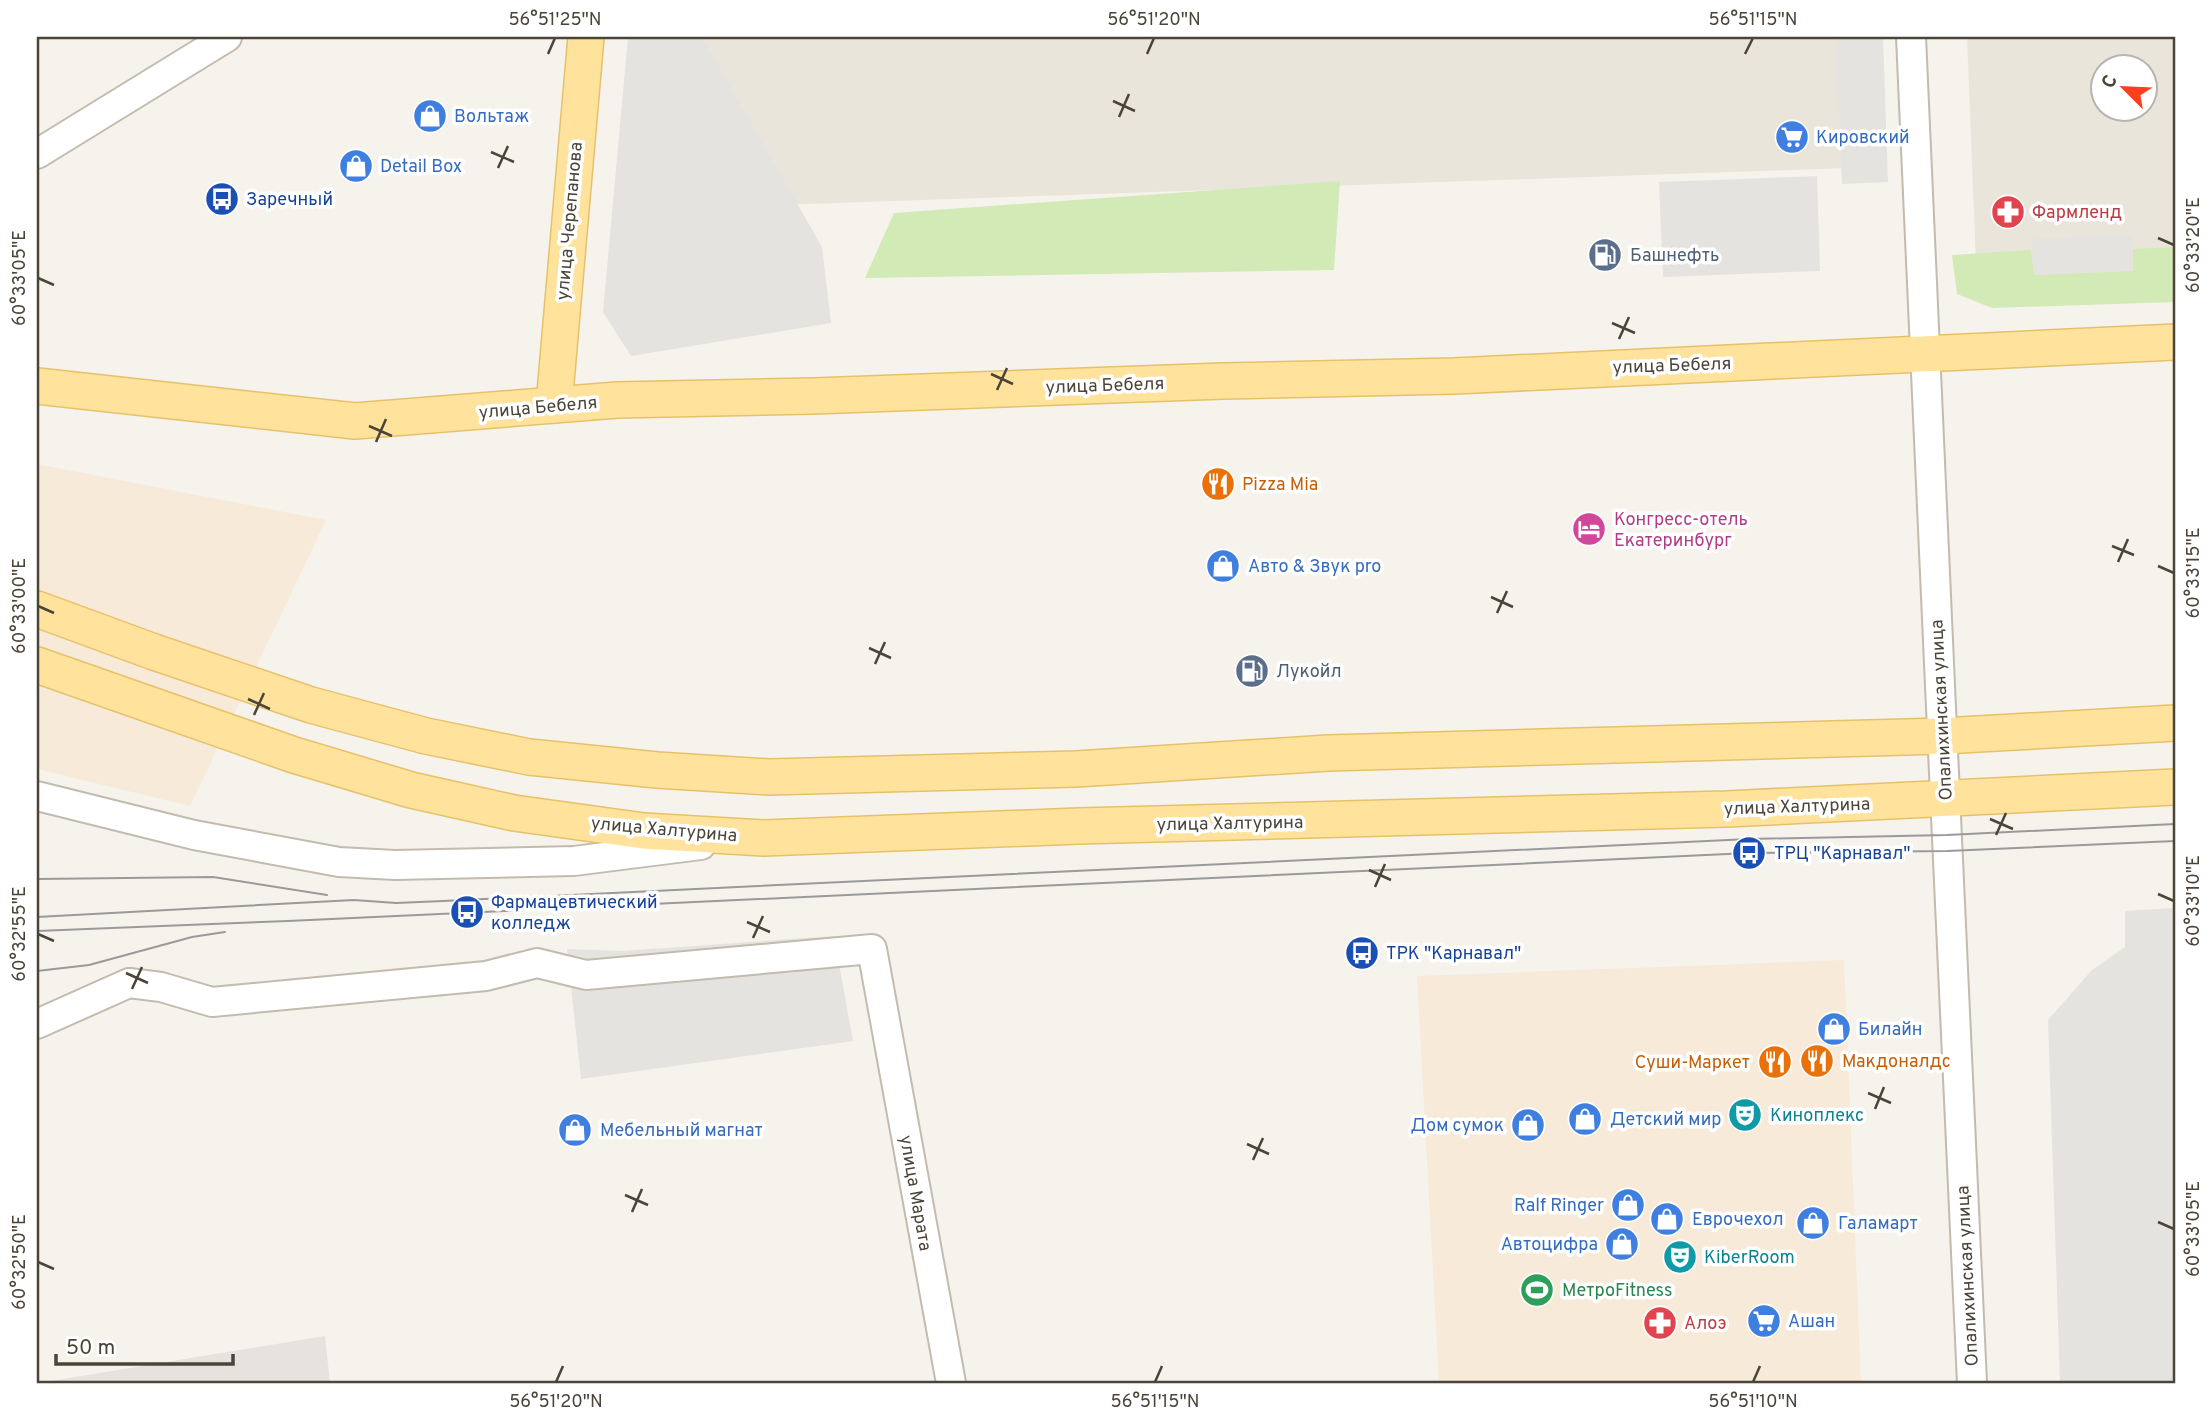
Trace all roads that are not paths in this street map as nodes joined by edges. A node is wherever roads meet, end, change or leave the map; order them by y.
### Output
1 (227, 37) edge
2 (586, 37) edge
3 (1911, 37) edge
4 (37, 154) edge
5 (2175, 342) edge
6 (1924, 355) junction
7 (37, 386) edge
8 (554, 405) junction
9 (37, 608) edge
10 (37, 665) edge
11 (2175, 723) edge
12 (1943, 736) junction
13 (2175, 787) edge
14 (37, 796) edge
15 (1945, 799) junction
16 (764, 838) junction
17 (37, 1024) edge
18 (951, 1383) edge
19 (1972, 1383) edge

1 - 4 street
2 - 8 main road, улица Черепанова
3 - 6 street, Опалихинская улица
5 - 6 main road, улица Бебеля
6 - 8 main road, улица Бебеля
6 - 12 street, Опалихинская улица
7 - 8 main road, улица Бебеля
9 - 12 main road
10 - 16 main road, улица Халтурина
11 - 12 main road
12 - 15 street, Опалихинская улица
13 - 15 main road, улица Халтурина
14 - 16 street
15 - 16 main road, улица Халтурина
15 - 19 street, Опалихинская улица
17 - 18 street, улица Марата

